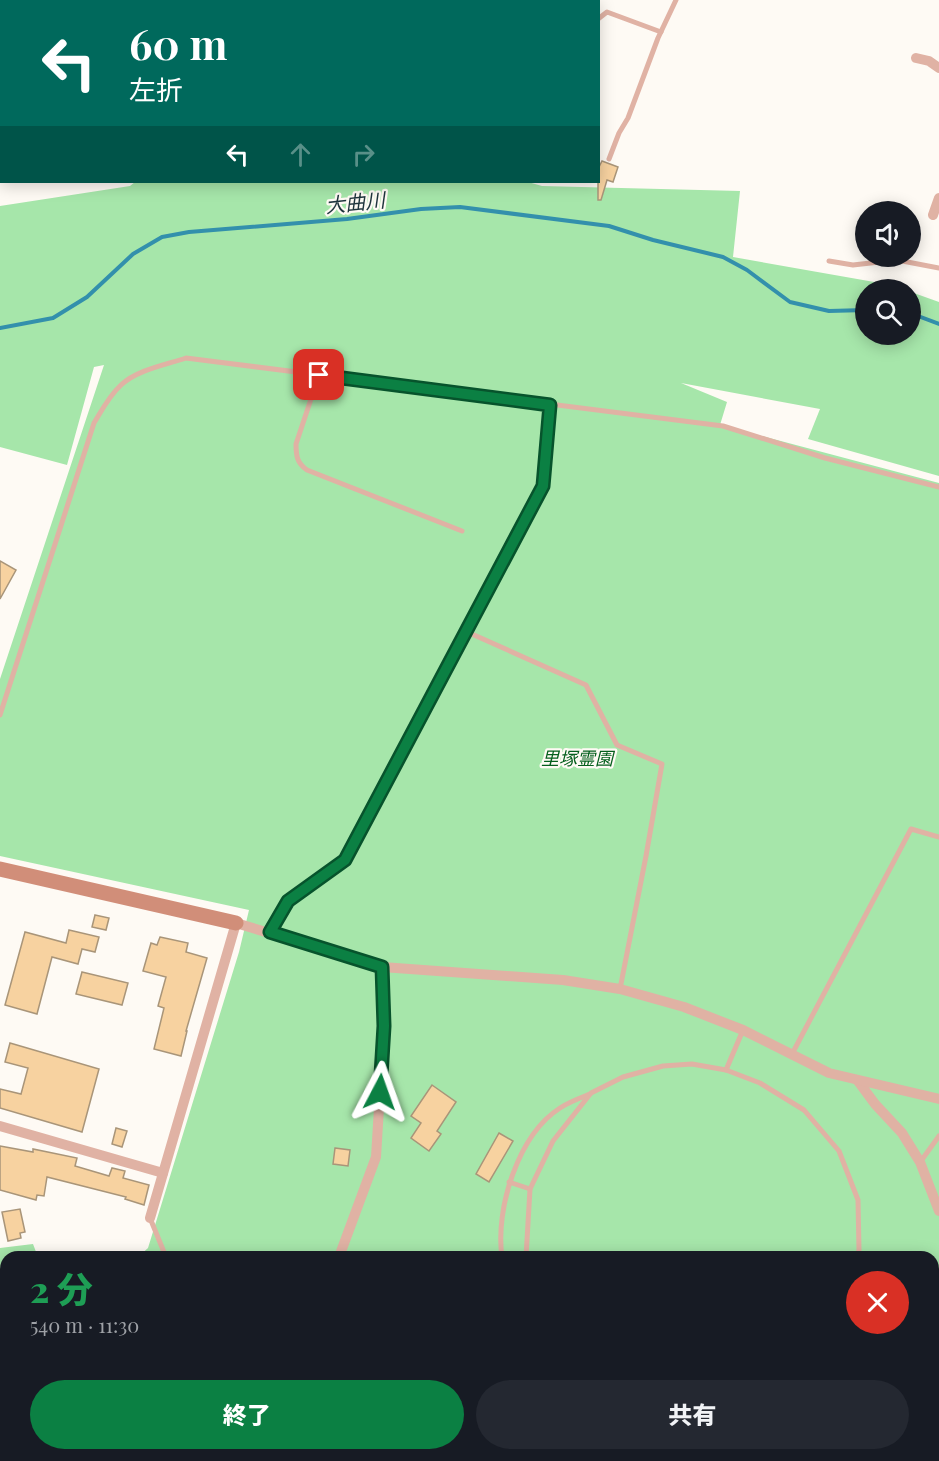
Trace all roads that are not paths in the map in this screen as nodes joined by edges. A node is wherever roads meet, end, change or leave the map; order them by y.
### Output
1 (676, 0) edge
2 (600, 18) edge
3 (661, 32) junction
4 (916, 58) dead end
5 (939, 68) edge
6 (609, 159) dead end
7 (939, 198) edge
8 (933, 215) dead end
9 (829, 261) dead end
10 (939, 268) edge
11 (319, 375) junction
12 (550, 405) junction
13 (939, 487) edge
14 (462, 531) dead end
15 (465, 630) junction
16 (0, 715) edge
17 (939, 837) edge
18 (0, 869) edge
19 (236, 923) junction
20 (270, 932) junction
21 (382, 967) junction
22 (620, 989) junction
23 (743, 1030) junction
24 (792, 1054) junction
25 (726, 1070) junction
26 (858, 1081) junction
27 (591, 1093) junction
28 (939, 1100) edge
29 (0, 1126) edge
30 (939, 1136) edge
31 (920, 1162) junction
32 (163, 1173) junction
33 (509, 1182) junction
34 (530, 1189) junction
35 (939, 1211) edge
36 (150, 1218) joint
37 (164, 1251) edge
38 (341, 1251) edge
39 (502, 1251) edge
40 (526, 1251) edge
41 (859, 1251) edge

1 - 3 lane
2 - 3 lane
3 - 6 lane
4 - 5 street
7 - 8 street
9 - 10 lane
11 - 12 lane
11 - 14 lane
11 - 16 lane
12 - 13 lane
12 - 15 lane
15 - 20 lane
15 - 22 lane
17 - 24 lane
18 - 19 street
19 - 20 street
19 - 32 street
20 - 21 street
21 - 22 street
21 - 38 street
22 - 23 street
23 - 24 street
23 - 25 lane
24 - 26 street
25 - 27 lane
25 - 41 lane
26 - 28 street
26 - 31 street
27 - 33 lane
27 - 34 lane
29 - 32 street
30 - 31 lane
31 - 35 street
32 - 36 street
33 - 34 lane
33 - 39 lane
34 - 40 lane
36 - 37 lane

